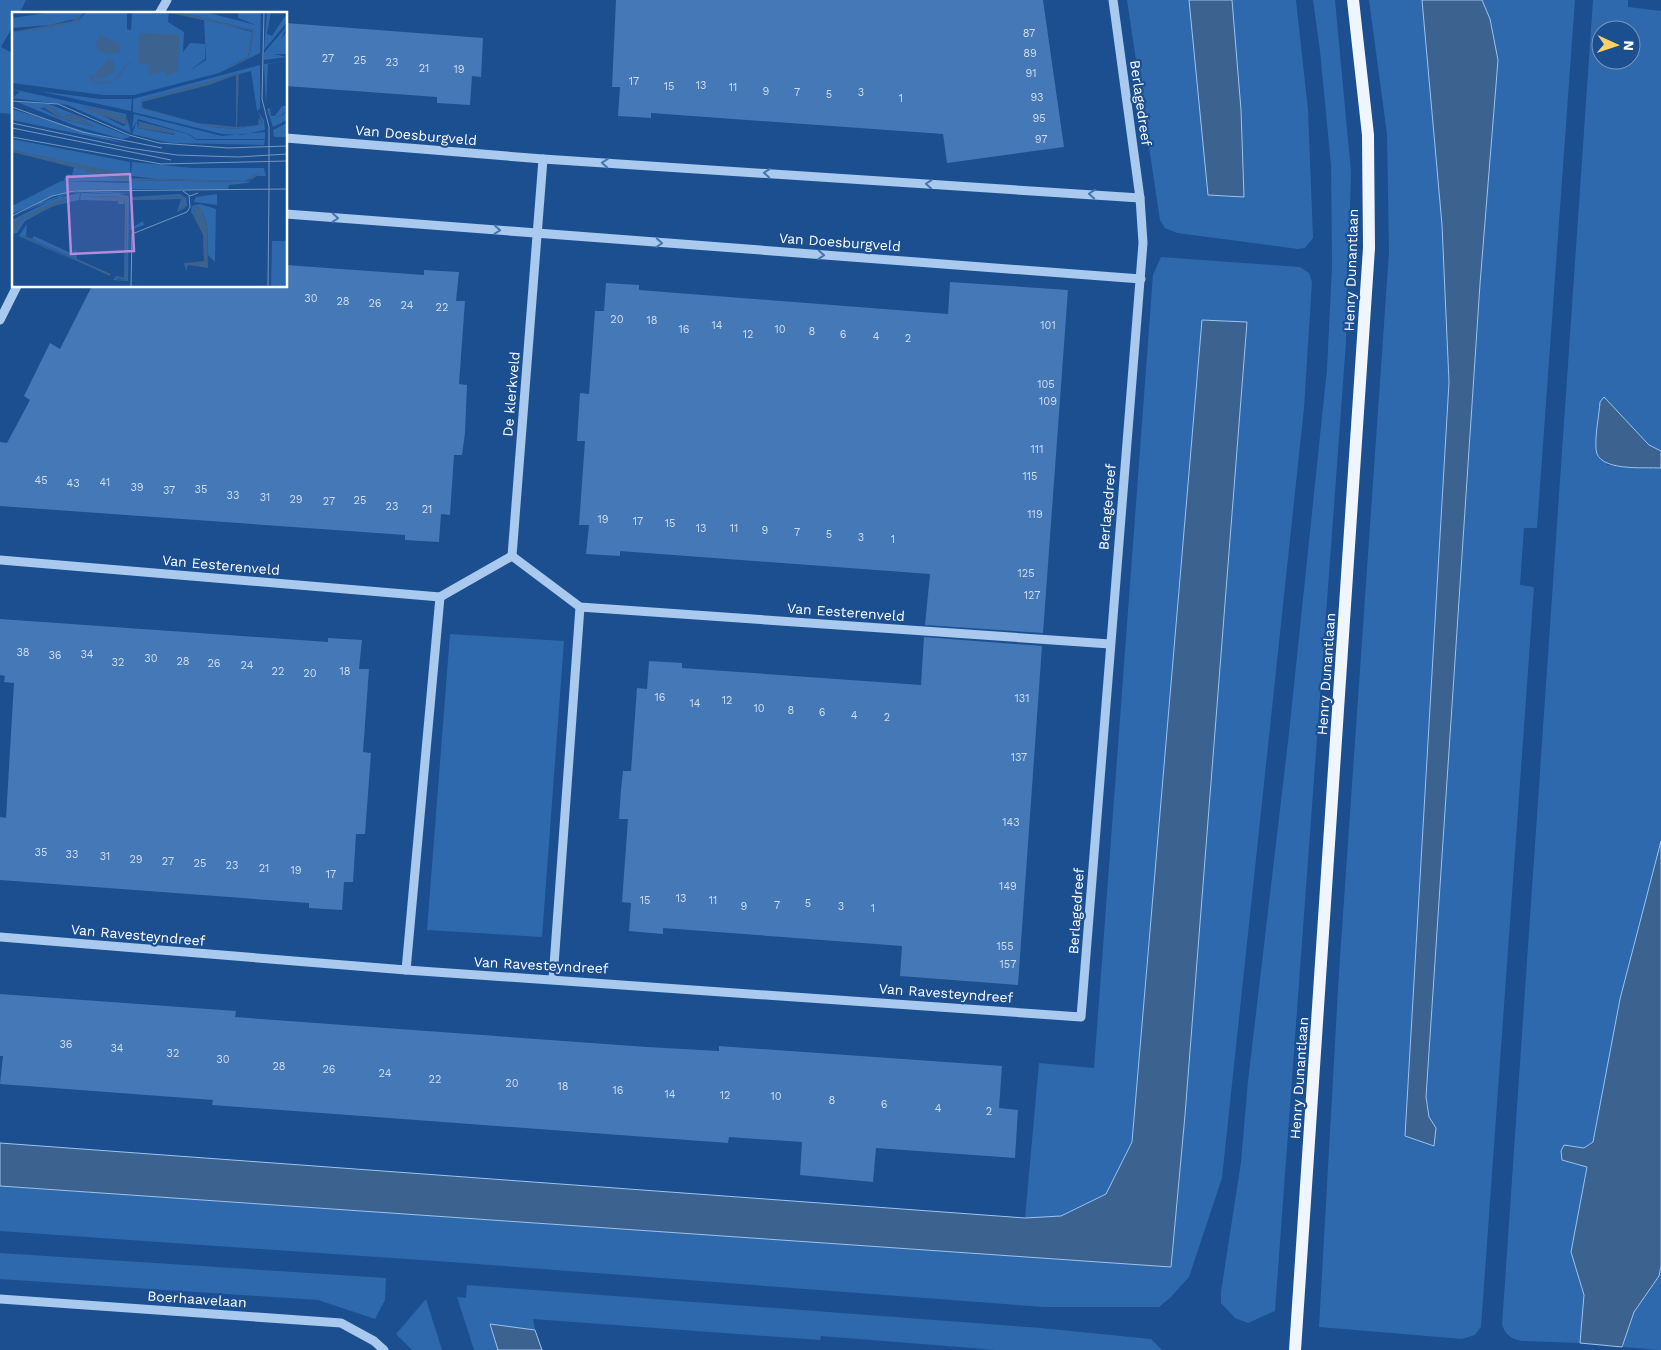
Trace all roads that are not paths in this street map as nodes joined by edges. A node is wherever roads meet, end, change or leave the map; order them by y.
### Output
1 (167, 0) edge
2 (1112, 0) edge
3 (1353, 0) edge
4 (160, 12) edge
5 (288, 138) edge
6 (543, 159) junction
7 (1140, 198) junction
8 (288, 214) edge
9 (537, 234) junction
10 (1141, 279) junction
11 (16, 288) edge
12 (0, 320) edge
13 (512, 556) junction
14 (0, 560) edge
15 (440, 597) junction
16 (580, 607) junction
17 (1110, 644) junction
18 (0, 937) edge
19 (406, 970) junction
20 (553, 979) junction
21 (1082, 1017) joint
22 (0, 1299) edge
23 (384, 1350) edge
24 (1295, 1350) edge

1 - 4 street
2 - 7 street, Berlagedreef
3 - 24 main road, Henry Dunantlaan
5 - 6 street, Van Doesburgveld
7 -> 6 street, Van Doesburgveld
6 - 9 street
7 - 10 street, Berlagedreef
8 -> 9 street, Van Doesburgveld
9 -> 10 street, Van Doesburgveld
9 - 13 street, De klerkveld
10 - 17 street, Berlagedreef
11 - 12 street
13 - 15 street
13 - 16 street
14 - 15 street, Van Eesterenveld
15 - 19 street
16 - 17 street, Van Eesterenveld
16 - 20 street
17 - 21 street, Berlagedreef
18 - 19 street, Van Ravesteyndreef
19 - 20 street, Van Ravesteyndreef
20 - 21 street, Van Ravesteyndreef
22 - 23 street, Boerhaavelaan

